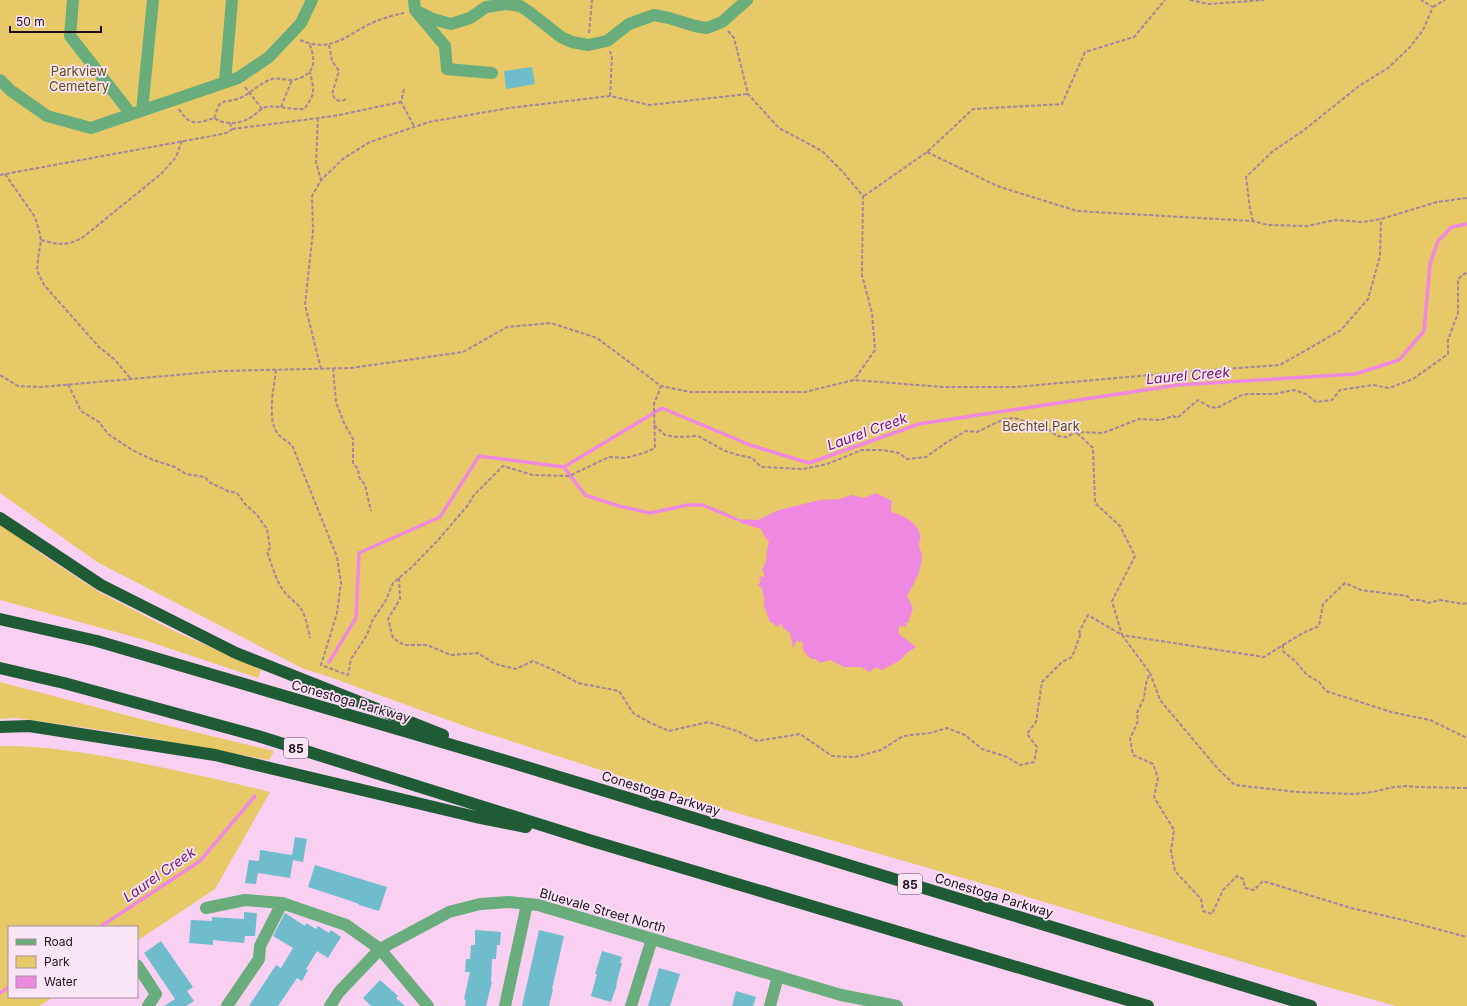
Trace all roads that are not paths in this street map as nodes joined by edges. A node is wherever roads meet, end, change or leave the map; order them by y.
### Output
1 (73, 0) edge
2 (153, 0) edge
3 (232, 0) edge
4 (312, 0) edge
5 (747, 0) edge
6 (415, 5) edge
7 (492, 73) dead end
8 (0, 80) edge
9 (225, 82) junction
10 (136, 113) junction
11 (0, 518) edge
12 (0, 619) edge
13 (0, 668) edge
14 (0, 727) edge
15 (510, 762) junction
16 (589, 840) junction
17 (282, 903) junction
18 (527, 904) junction
19 (206, 908) dead end
20 (652, 939) junction
21 (380, 949) junction
22 (138, 967) edge
23 (778, 976) junction
24 (892, 1005) edge
25 (148, 1006) edge
26 (227, 1006) edge
27 (330, 1006) edge
28 (428, 1006) edge
29 (505, 1006) edge
30 (631, 1006) edge
31 (770, 1006) edge
32 (1148, 1006) edge
33 (1311, 1006) edge

1 - 10 street
2 - 10 street
3 - 9 street
4 - 9 street
5 - 6 street
6 - 7 street
8 - 10 street
9 - 10 street
11 - 15 highway
12 - 15 highway, Conestoga Parkway / 85
13 - 16 highway, 85
14 - 16 highway
15 - 33 highway, Conestoga Parkway / 85
16 - 32 highway, 85
17 - 19 street
17 - 21 street
17 - 26 street
18 - 20 street, Bluevale Street North
18 - 21 street, Bluevale Street North
18 - 29 street
20 - 23 street, Bluevale Street North
20 - 30 street
21 - 27 street, Bluevale Street North
21 - 28 street
22 - 25 street
23 - 24 street, Bluevale Street North
23 - 31 street

